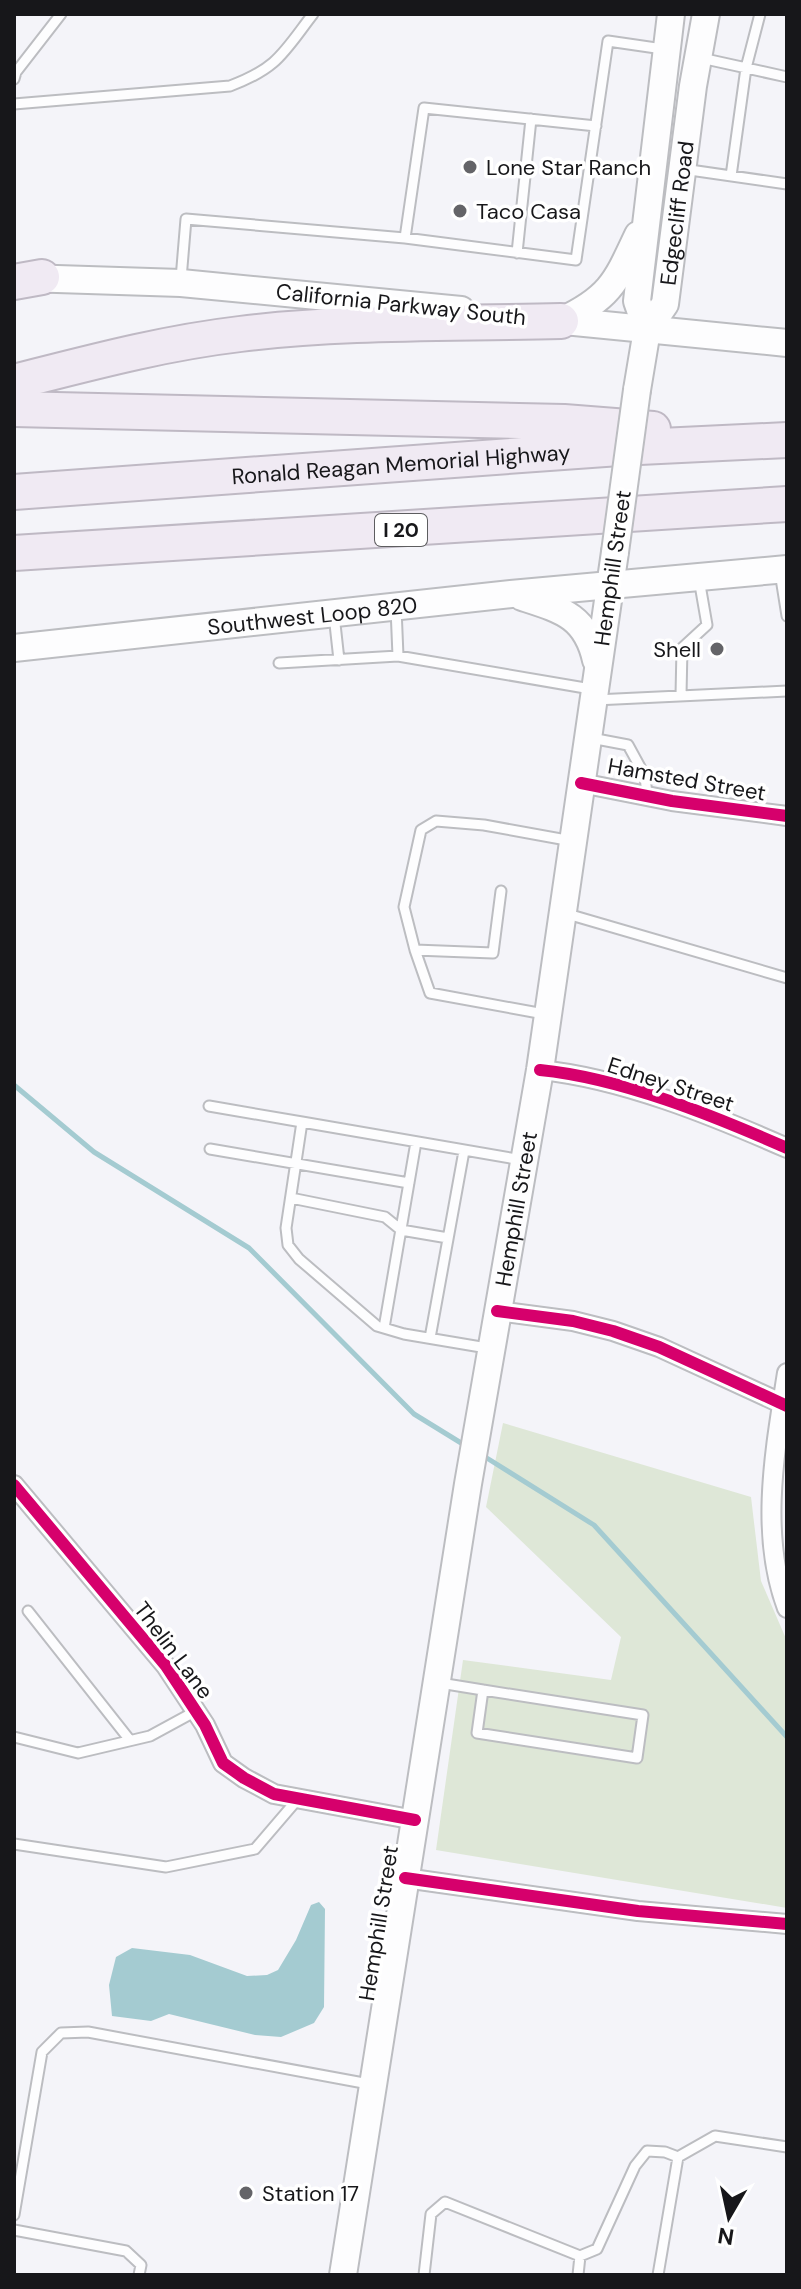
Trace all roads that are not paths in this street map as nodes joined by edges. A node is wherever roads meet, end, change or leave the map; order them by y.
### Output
1 (61, 14) edge
2 (313, 14) edge
3 (671, 14) edge
4 (706, 14) edge
5 (760, 14) edge
6 (667, 50) junction
7 (698, 57) junction
8 (746, 68) junction
9 (787, 77) edge
10 (14, 79) edge
11 (14, 104) edge
12 (531, 119) junction
13 (596, 126) junction
14 (683, 169) junction
15 (731, 176) junction
16 (787, 184) edge
17 (650, 210) junction
18 (405, 238) junction
19 (517, 253) junction
20 (23, 279) edge
21 (181, 283) junction
22 (561, 321) junction
23 (647, 330) junction
24 (787, 343) edge
25 (14, 382) edge
26 (14, 409) edge
27 (774, 440) edge
28 (14, 492) edge
29 (787, 504) edge
30 (14, 553) edge
31 (783, 569) edge
32 (699, 576) junction
33 (610, 584) junction
34 (511, 594) junction
35 (396, 607) junction
36 (333, 613) junction
37 (787, 616) edge
38 (14, 648) edge
39 (398, 656) junction
40 (339, 660) junction
41 (279, 663) dead end
42 (595, 685) junction
43 (787, 691) edge
44 (681, 695) junction
45 (588, 737) junction
46 (581, 783) junction
47 (647, 795) junction
48 (787, 816) edge
49 (572, 841) junction
50 (501, 891) dead end
51 (562, 912) junction
52 (415, 950) junction
53 (787, 978) edge
54 (548, 1015) junction
55 (540, 1070) junction
56 (209, 1106) dead end
57 (302, 1122) junction
58 (416, 1142) junction
59 (787, 1148) edge
60 (210, 1149) dead end
61 (464, 1151) junction
62 (524, 1161) junction
63 (296, 1164) junction
64 (409, 1183) junction
65 (291, 1198) junction
66 (401, 1230) junction
67 (448, 1238) junction
68 (497, 1311) junction
69 (384, 1328) junction
70 (430, 1338) junction
71 (491, 1349) junction
72 (787, 1373) edge
73 (785, 1405) edge
74 (14, 1485) edge
75 (787, 1608) edge
76 (28, 1611) dead end
77 (437, 1683) junction
78 (483, 1690) junction
79 (196, 1711) junction
80 (14, 1737) edge
81 (129, 1739) junction
82 (297, 1800) junction
83 (415, 1820) junction
84 (14, 1844) edge
85 (405, 1878) junction
86 (787, 1924) edge
87 (373, 2084) junction
88 (787, 2147) edge
89 (678, 2157) junction
90 (14, 2215) edge
91 (14, 2230) edge
92 (580, 2256) junction
93 (139, 2275) edge
94 (343, 2275) edge
95 (424, 2275) edge
96 (578, 2275) edge
97 (658, 2275) edge

1 - 10 lane
2 - 11 lane
3 - 6 main road, Edgecliff Road
4 - 7 main road, Edgecliff Road
5 - 8 lane
6 - 7 main road
6 - 13 lane
6 - 17 main road, Edgecliff Road
7 - 8 lane
7 - 14 main road, Edgecliff Road
8 - 9 lane
8 - 15 lane
12 - 13 lane
12 - 18 lane
12 - 19 lane
13 - 19 lane
14 - 15 lane
14 - 23 main road, Edgecliff Road
15 - 16 lane
17 - 22 main road
17 - 23 main road, Edgecliff Road
18 - 19 lane
18 - 21 lane
20 - 21 main road, California Parkway South
21 - 22 main road, California Parkway South
22 - 23 main road, California Parkway South
22 - 25 highway
23 - 24 main road, California Parkway South
23 - 33 main road, Hemphill Street, bridge
26 - 27 highway
27 - 28 highway, Ronald Reagan Memorial Highway
29 - 30 highway, I 20
31 - 32 main road, Southwest Loop 820
31 - 37 lane
32 - 33 main road, Southwest Loop 820
32 - 44 lane
33 - 34 main road, Southwest Loop 820
33 - 42 main road, Hemphill Street
34 - 35 main road, Southwest Loop 820
34 - 42 main road
35 - 36 main road, Southwest Loop 820
35 - 39 lane
36 - 38 main road, Southwest Loop 820
36 - 40 lane
39 - 40 lane
39 - 42 lane
40 - 41 lane
42 - 44 lane
42 - 45 main road, Hemphill Street
43 - 44 lane
45 - 46 main road, Hemphill Street
45 - 47 lane
46 - 47 street, Hamsted Street
46 - 49 main road, Hemphill Street
47 - 48 street, Hamsted Street
49 - 51 main road, Hemphill Street
49 - 52 lane
50 - 52 lane
51 - 53 lane
51 - 54 main road, Hemphill Street
52 - 54 lane
54 - 55 main road, Hemphill Street
55 - 59 street, Edney Street
55 - 62 main road, Hemphill Street
56 - 57 lane
57 - 58 lane
57 - 63 lane
58 - 61 lane
58 - 64 lane
60 - 63 lane
61 - 62 lane
61 - 67 lane
62 - 68 main road, Hemphill Street
63 - 64 lane
63 - 65 lane
64 - 66 lane
65 - 66 lane
65 - 69 lane
66 - 67 lane
66 - 69 lane
67 - 70 lane
68 - 71 main road, Hemphill Street
68 - 73 street
69 - 70 lane
70 - 71 lane
71 - 77 main road, Hemphill Street
72 - 73 street
73 - 75 street
74 - 79 street, Thelin Lane
76 - 81 lane
77 - 78 lane
77 - 83 main road, Hemphill Street
78 - 78 lane
79 - 81 lane
79 - 82 street, Thelin Lane
80 - 81 lane
82 - 83 street, Thelin Lane
82 - 84 lane
83 - 85 main road, Hemphill Street
85 - 86 street
85 - 87 main road, Hemphill Street
87 - 90 lane
87 - 94 main road, Hemphill Street
88 - 89 lane
89 - 92 lane
89 - 97 lane
91 - 93 lane
92 - 95 lane
92 - 96 lane

